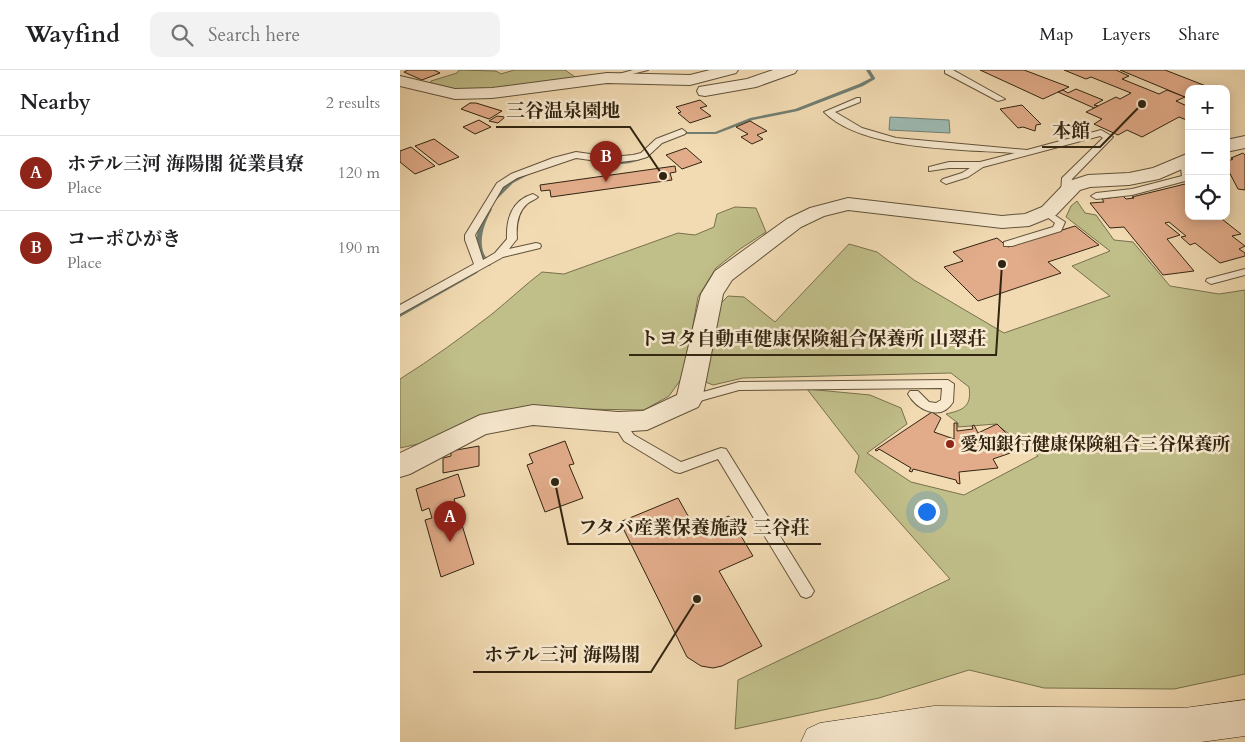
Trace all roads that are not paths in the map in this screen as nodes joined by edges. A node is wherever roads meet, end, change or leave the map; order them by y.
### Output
1 (644, 70) edge
2 (730, 70) edge
3 (789, 70) edge
4 (949, 70) edge
5 (607, 78) junction
6 (400, 81) edge
7 (543, 88) junction
8 (1002, 99) dead end
9 (857, 100) dead end
10 (682, 132) dead end
11 (1245, 142) edge
12 (1230, 145) edge
13 (1030, 152) junction
14 (1185, 161) edge
15 (980, 165) junction
16 (932, 169) dead end
17 (1187, 175) edge
18 (946, 181) dead end
19 (1066, 194) junction
20 (1096, 196) dead end
21 (533, 197) dead end
22 (1047, 212) junction
23 (1008, 244) dead end
24 (536, 246) dead end
25 (489, 261) junction
26 (1245, 272) edge
27 (1211, 281) dead end
28 (400, 310) edge
29 (914, 394) dead end
30 (689, 400) junction
31 (618, 422) junction
32 (400, 466) edge
33 (806, 591) dead end
34 (1245, 718) edge
35 (820, 742) edge

1 - 5 lane
2 - 5 street
3 - 7 street
4 - 8 lane
5 - 7 street
6 - 7 street
9 - 13 lane
10 - 25 lane
11 - 12 street
13 - 15 lane
13 - 19 lane
14 - 19 street
15 - 16 lane
15 - 18 lane
17 - 20 lane
19 - 22 street
21 - 25 lane
22 - 23 lane
22 - 30 street
24 - 25 lane
25 - 28 lane
26 - 27 lane
29 - 30 lane
30 - 31 street
31 - 32 street
31 - 33 lane
34 - 35 main road

